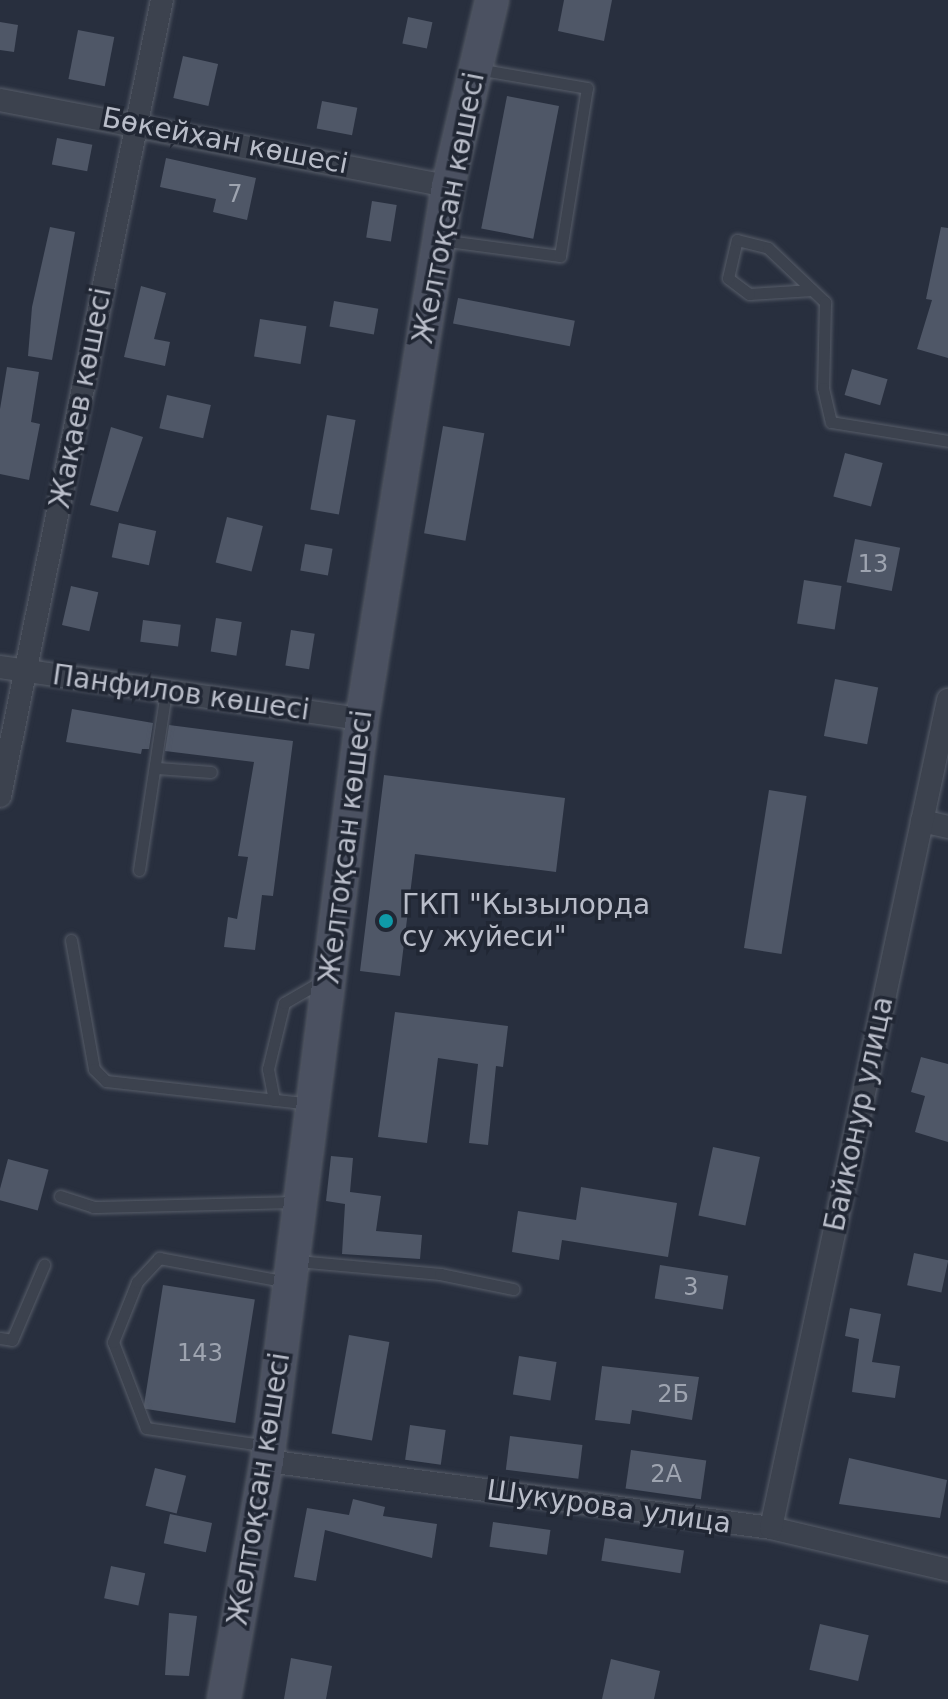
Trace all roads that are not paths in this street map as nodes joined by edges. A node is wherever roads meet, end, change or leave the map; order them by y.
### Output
1 (162, 0) edge
2 (492, 0) edge
3 (476, 69) junction
4 (0, 100) edge
5 (137, 123) junction
6 (448, 186) junction
7 (440, 240) junction
8 (812, 290) junction
9 (948, 441) edge
10 (0, 667) edge
11 (26, 670) junction
12 (166, 691) junction
13 (948, 700) edge
14 (362, 719) junction
15 (157, 768) junction
16 (211, 772) dead end
17 (0, 796) edge
18 (922, 821) junction
19 (948, 827) edge
20 (139, 870) dead end
21 (71, 940) dead end
22 (329, 977) junction
23 (274, 1100) junction
24 (313, 1104) junction
25 (60, 1196) dead end
26 (300, 1202) junction
27 (44, 1265) dead end
28 (291, 1272) junction
29 (513, 1289) dead end
30 (0, 1338) edge
31 (268, 1453) junction
32 (771, 1528) junction
33 (948, 1570) edge
34 (224, 1699) edge

1 - 5 street, Жақаев көшесі
2 - 3 street, Желтоқсан көшесі
3 - 6 street, Желтоқсан көшесі
3 - 7 lane
4 - 5 street, Бөкейхан көшесі
5 - 6 street, Бөкейхан көшесі
5 - 11 street, Жақаев көшесі
6 - 7 street, Желтоқсан көшесі
7 - 14 street, Желтоқсан көшесі
8 - 8 lane
8 - 9 lane
10 - 11 street, Панфилов көшесі
11 - 12 street, Панфилов көшесі
11 - 17 street, Жақаев көшесі
12 - 14 street, Панфилов көшесі
12 - 15 lane
13 - 18 street, Байконур улица
14 - 22 street, Желтоқсан көшесі
15 - 16 lane
15 - 20 lane
18 - 19 street
18 - 32 street, Байконур улица
21 - 23 lane
22 - 23 lane
22 - 24 street, Желтоқсан көшесі
23 - 24 lane
24 - 26 street, Желтоқсан көшесі
25 - 26 lane
26 - 28 street, Желтоқсан көшесі
27 - 30 lane
28 - 29 lane
28 - 31 street, Желтоқсан көшесі
28 - 31 lane
31 - 32 street, Шукурова улица
31 - 34 street, Желтоқсан көшесі
32 - 33 street, Шукурова улица

